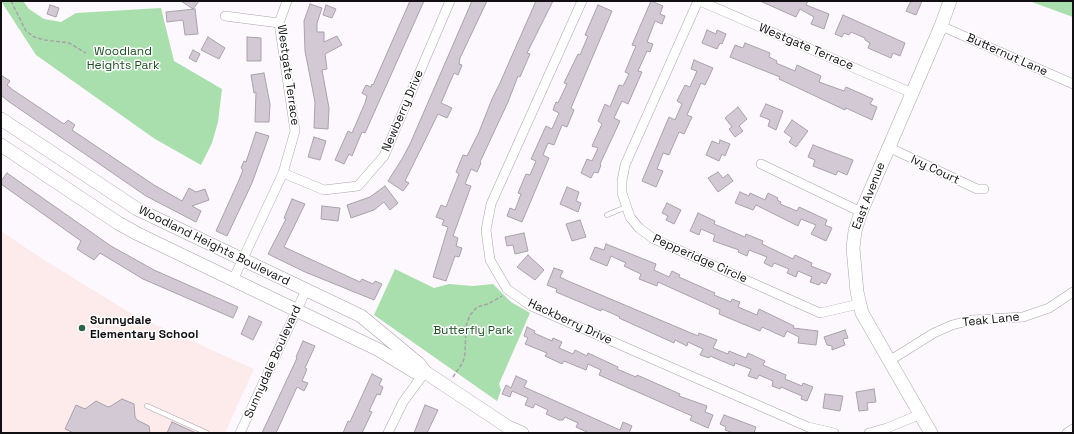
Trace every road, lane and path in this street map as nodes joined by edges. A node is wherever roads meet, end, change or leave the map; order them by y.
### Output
1 (11, 1) edge
2 (287, 1) edge
3 (450, 1) edge
4 (582, 1) edge
5 (699, 1) edge
6 (950, 1) edge
7 (225, 16) dead end
8 (279, 23) junction
9 (941, 26) junction
10 (86, 53) dead end
11 (1073, 84) edge
12 (912, 93) junction
13 (1, 119) edge
14 (1, 145) edge
15 (888, 147) junction
16 (761, 164) dead end
17 (283, 173) junction
18 (984, 189) dead end
19 (626, 207) junction
20 (861, 212) junction
21 (607, 215) dead end
22 (242, 260) junction
23 (233, 280) junction
24 (507, 289) junction
25 (306, 290) junction
26 (1073, 292) edge
27 (859, 304) junction
28 (296, 311) junction
29 (889, 360) junction
30 (425, 372) junction
31 (446, 387) junction
32 (147, 406) dead end
33 (921, 414) junction
34 (1073, 429) edge
35 (506, 430) edge
36 (207, 433) edge
37 (240, 433) edge
38 (388, 433) edge
39 (522, 433) edge
40 (834, 433) edge
41 (869, 433) edge
42 (931, 433) edge
43 (1067, 433) edge

1 - 10 path
2 - 8 street, Westgate Terrace
3 - 17 street, Newberry Drive
4 - 24 street, Hackberry Drive
5 - 12 street, Westgate Terrace
5 - 19 street, Pepperidge Circle
6 - 9 street, East Avenue
7 - 8 street
8 - 17 street, Westgate Terrace
9 - 11 street, Butternut Lane
9 - 12 street, East Avenue
12 - 15 street, East Avenue
13 - 22 street, Woodland Heights Boulevard
14 - 23 street, Woodland Heights Boulevard
15 - 18 street, Ivy Court
15 - 20 street, East Avenue
16 - 20 street
17 - 22 street, Westgate Terrace
19 - 21 lane
19 - 27 street, Pepperidge Circle
20 - 27 street, East Avenue
22 - 23 street, Westgate Terrace
22 - 25 street, Woodland Heights Boulevard
23 - 28 street, Woodland Heights Boulevard
24 - 31 path
24 - 40 street, Hackberry Drive
25 - 28 street, Sunnydale Boulevard
25 - 30 street, Woodland Heights Boulevard
26 - 29 street, Teak Lane
27 - 29 street, East Avenue
28 - 30 street, Woodland Heights Boulevard
28 - 37 street, Sunnydale Boulevard
29 - 33 street, East Avenue
30 - 31 street, Woodland Heights Boulevard
30 - 38 street
31 - 35 street, Woodland Heights Boulevard
32 - 36 lane
33 - 41 street
33 - 42 street, East Avenue
34 - 43 street
35 - 39 street, Woodland Heights Boulevard

